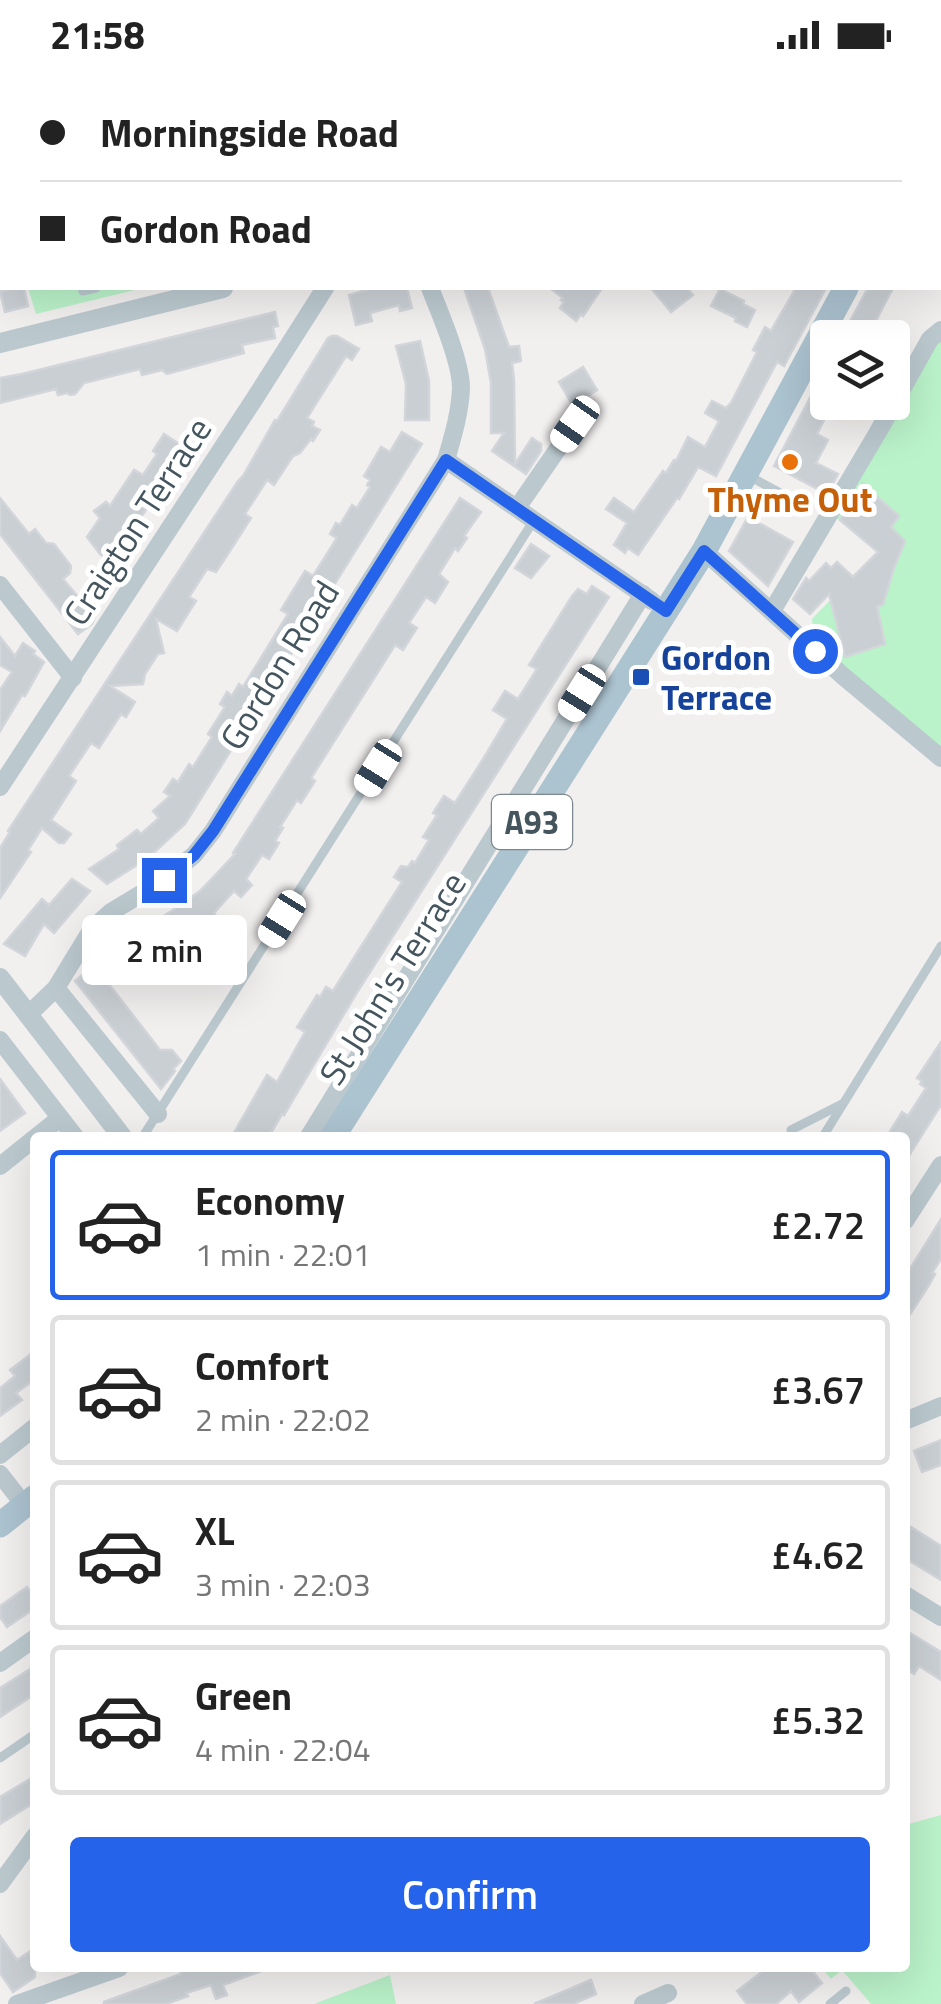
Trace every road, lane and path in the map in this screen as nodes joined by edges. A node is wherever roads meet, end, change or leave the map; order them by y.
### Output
1 (215, 290) edge
2 (324, 290) edge
3 (431, 290) edge
4 (845, 290) edge
5 (941, 330) edge
6 (0, 343) edge
7 (575, 424) dead end
8 (446, 460) junction
9 (745, 474) junction
10 (518, 508) junction
11 (808, 508) dead end
12 (534, 520) junction
13 (704, 551) junction
14 (0, 585) edge
15 (643, 594) junction
16 (666, 611) junction
17 (772, 612) junction
18 (73, 678) junction
19 (941, 758) edge
20 (0, 787) edge
21 (941, 946) edge
22 (0, 978) edge
23 (56, 988) junction
24 (28, 1014) junction
25 (0, 1040) edge
26 (842, 1104) junction
27 (158, 1114) junction
28 (60, 1118) junction
29 (792, 1130) dead end
30 (42, 1132) edge
31 (71, 1132) edge
32 (119, 1132) edge
33 (146, 1132) edge
34 (312, 1132) edge
35 (336, 1132) edge
36 (826, 1132) edge
37 (30, 1142) edge
38 (941, 1165) edge
39 (0, 1166) edge
40 (910, 1213) edge
41 (941, 1406) edge
42 (910, 1419) edge
43 (30, 1431) edge
44 (0, 1455) edge
45 (0, 1474) edge
46 (30, 1502) edge
47 (0, 1526) edge
48 (910, 1598) edge
49 (941, 1617) edge
50 (30, 1642) edge
51 (0, 1663) edge
52 (30, 1737) edge
53 (0, 1758) edge
54 (30, 1843) edge
55 (0, 1884) edge
56 (108, 1972) edge
57 (846, 1991) dead end
58 (668, 1993) dead end
59 (18, 2004) edge
60 (643, 2004) edge
61 (830, 2004) edge

1 - 6 street
2 - 18 street, Craigton Terrace
3 - 8 street, Gordon Road
4 - 9 main road, A93
5 - 17 street
7 - 10 street
8 - 10 street
8 - 23 street, Gordon Road
9 - 11 lane
9 - 13 main road, A93
10 - 12 street
12 - 15 street
12 - 27 lane
13 - 16 main road, St John's Terrace / A93
13 - 17 street
14 - 18 street
15 - 16 street
15 - 34 street, St John's Terrace
16 - 35 main road, St John's Terrace / A93
17 - 19 street
18 - 20 street, Craigton Terrace
21 - 26 lane
22 - 24 street
23 - 24 street, Gordon Road
23 - 27 street
24 - 32 street
25 - 28 street
26 - 29 lane
26 - 36 lane
27 - 33 lane
28 - 30 street
28 - 31 street
37 - 39 street
38 - 40 street
41 - 42 street
43 - 44 street
45 - 46 street
46 - 47 main road
48 - 49 street
50 - 51 street
52 - 53 lane
54 - 55 street
56 - 59 street
57 - 61 lane
58 - 60 street

